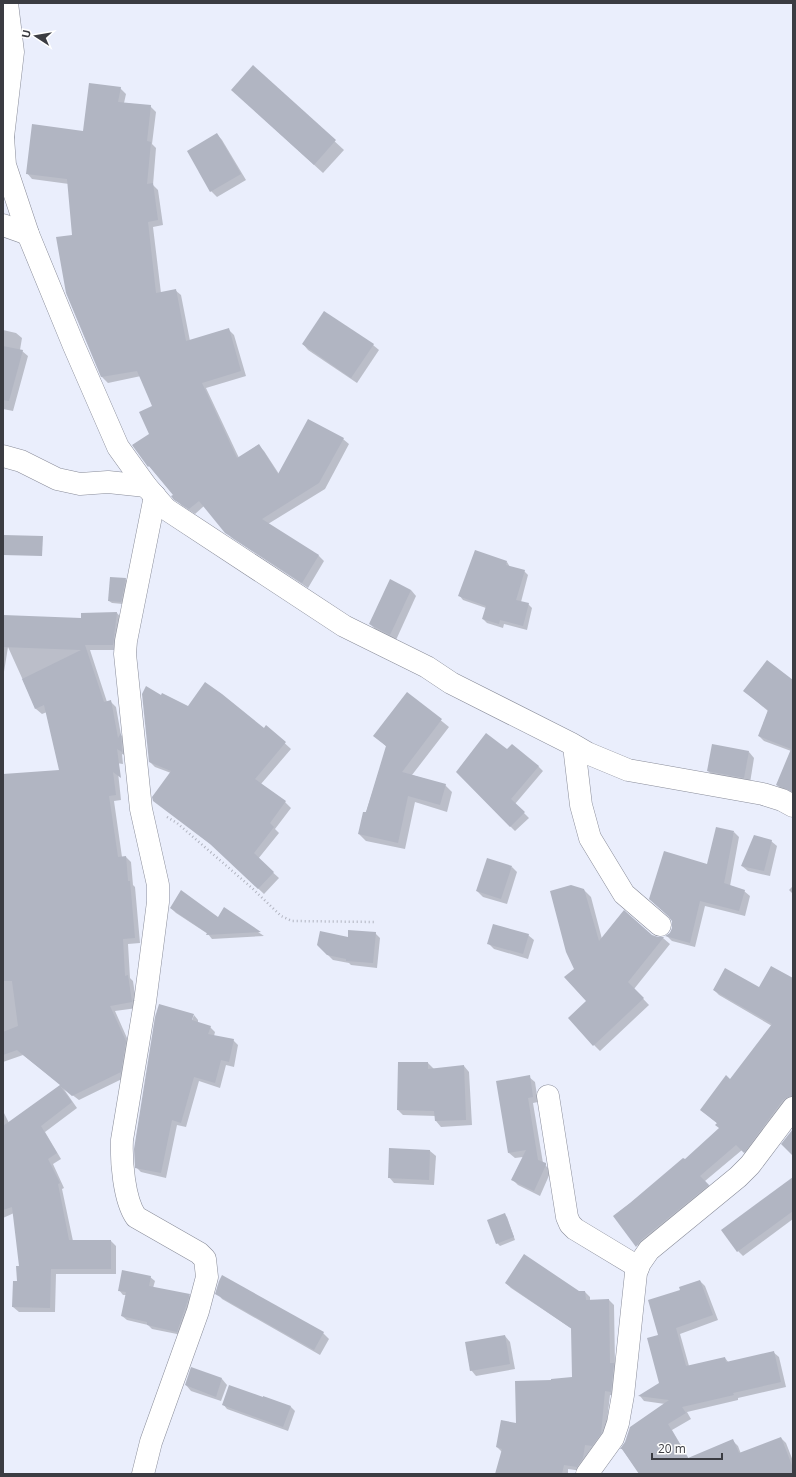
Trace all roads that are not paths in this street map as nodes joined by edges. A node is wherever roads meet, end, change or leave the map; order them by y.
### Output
1 (7, 3) edge
2 (3, 137) edge
3 (3, 225) edge
4 (28, 234) junction
5 (3, 456) edge
6 (150, 491) junction
7 (574, 746) junction
8 (793, 806) edge
9 (660, 925) dead end
10 (548, 1096) dead end
11 (793, 1108) edge
12 (638, 1267) junction
13 (143, 1474) edge
14 (587, 1474) edge

1 - 2 street
2 - 4 street
3 - 4 street
4 - 6 street
5 - 6 street
6 - 7 street
6 - 13 street
7 - 8 street
7 - 9 street
10 - 12 street
11 - 12 street
12 - 14 street

